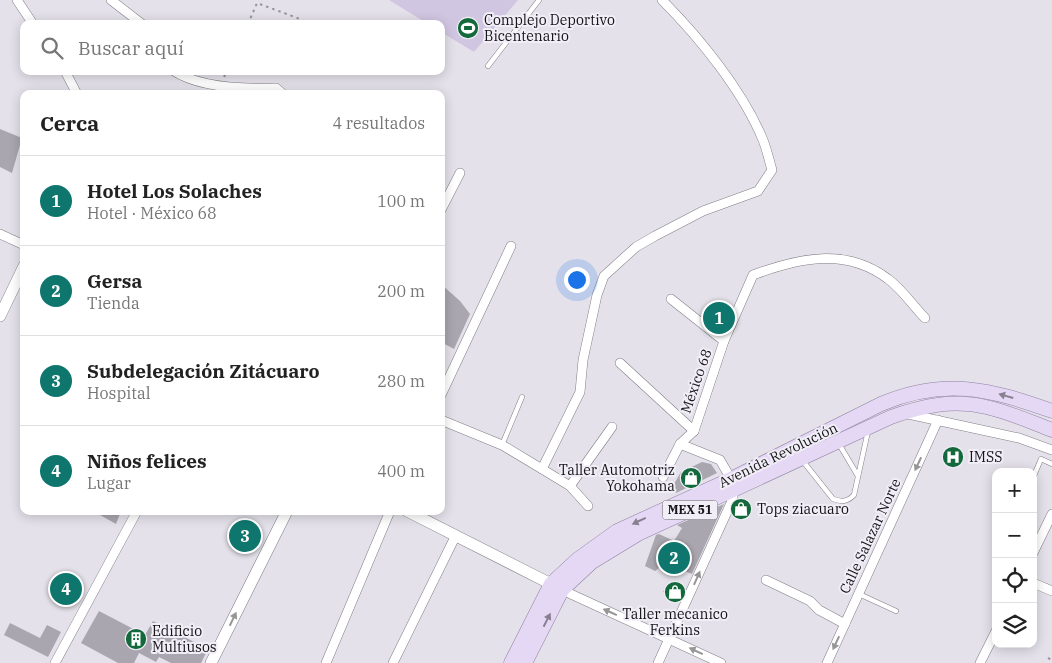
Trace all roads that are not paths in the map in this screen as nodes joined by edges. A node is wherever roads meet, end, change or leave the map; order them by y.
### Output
1 (17, 0) edge
2 (112, 0) edge
3 (538, 0) edge
4 (662, 0) edge
5 (30, 20) edge
6 (137, 20) edge
7 (488, 66) dead end
8 (66, 75) edge
9 (185, 75) edge
10 (75, 90) edge
11 (261, 90) edge
12 (460, 173) dead end
13 (445, 202) edge
14 (0, 234) edge
15 (20, 243) edge
16 (511, 246) dead end
17 (20, 274) edge
18 (671, 299) dead end
19 (0, 316) edge
20 (925, 318) dead end
21 (724, 341) junction
22 (620, 363) dead end
23 (445, 386) edge
24 (522, 397) dead end
25 (1052, 411) edge
26 (903, 413) junction
27 (938, 420) junction
28 (445, 422) edge
29 (612, 427) dead end
30 (868, 427) junction
31 (1052, 430) edge
32 (694, 431) junction
33 (834, 435) junction
34 (680, 444) junction
35 (502, 445) junction
36 (1052, 450) edge
37 (797, 453) junction
38 (1052, 464) edge
39 (1037, 468) edge
40 (542, 469) junction
41 (858, 476) junction
42 (663, 477) dead end
43 (733, 484) junction
44 (570, 486) junction
45 (588, 506) dead end
46 (1052, 514) edge
47 (135, 515) edge
48 (285, 515) edge
49 (388, 515) edge
50 (415, 515) edge
51 (456, 535) junction
52 (1037, 545) edge
53 (766, 580) dead end
54 (1037, 585) edge
55 (557, 587) junction
56 (1052, 591) edge
57 (858, 594) junction
58 (896, 611) dead end
59 (845, 624) junction
60 (670, 639) junction
61 (992, 639) edge
62 (55, 663) edge
63 (211, 663) edge
64 (326, 663) edge
65 (393, 663) edge
66 (511, 663) edge
67 (525, 663) edge
68 (658, 663) edge
69 (721, 663) edge
70 (827, 663) edge
71 (980, 663) edge

1 - 5 street
2 - 6 street
3 - 7 lane
4 - 40 street
8 - 10 street
9 - 11 street
12 - 13 street
14 - 15 street
16 - 23 street
17 - 19 street
18 - 21 street
20 - 21 street, México 68
21 - 32 street, México 68
22 - 32 street
24 - 35 lane
25 -> 33 main road, Avenida Revolución / MEX 51
26 - 27 street
26 - 30 main road, Avenida Revolución / MEX 51
26 - 31 main road, Avenida Revolución / MEX 51
27 - 36 street
27 -> 57 street, Calle Salazar Norte
28 - 35 street
29 - 44 street
30 - 33 main road, Avenida Revolución / MEX 51
30 - 41 lane
32 - 34 street, México 68
33 - 37 main road, Avenida Revolución / MEX 51
33 - 41 lane
34 - 42 street, México 68
34 - 43 street
35 - 40 street
37 - 41 lane
37 - 43 main road, Avenida Revolución / MEX 51
38 - 39 lane
40 - 44 street
43 - 55 main road, Avenida Revolución / MEX 51
60 -> 43 street
44 - 45 street
46 - 52 street
47 - 62 street
63 -> 48 street
49 - 64 street
50 - 51 street
51 - 55 street
51 - 65 street
53 - 59 street
54 - 56 street
60 -> 55 street
55 - 66 main road, Avenida Revolución / MEX 51
67 -> 55 main road, Avenida Revolución / MEX 51
57 - 58 lane
57 - 59 street, Calle Salazar Norte
59 -> 70 street, Calle Salazar Norte
60 - 68 street
69 -> 60 street
61 - 71 street

